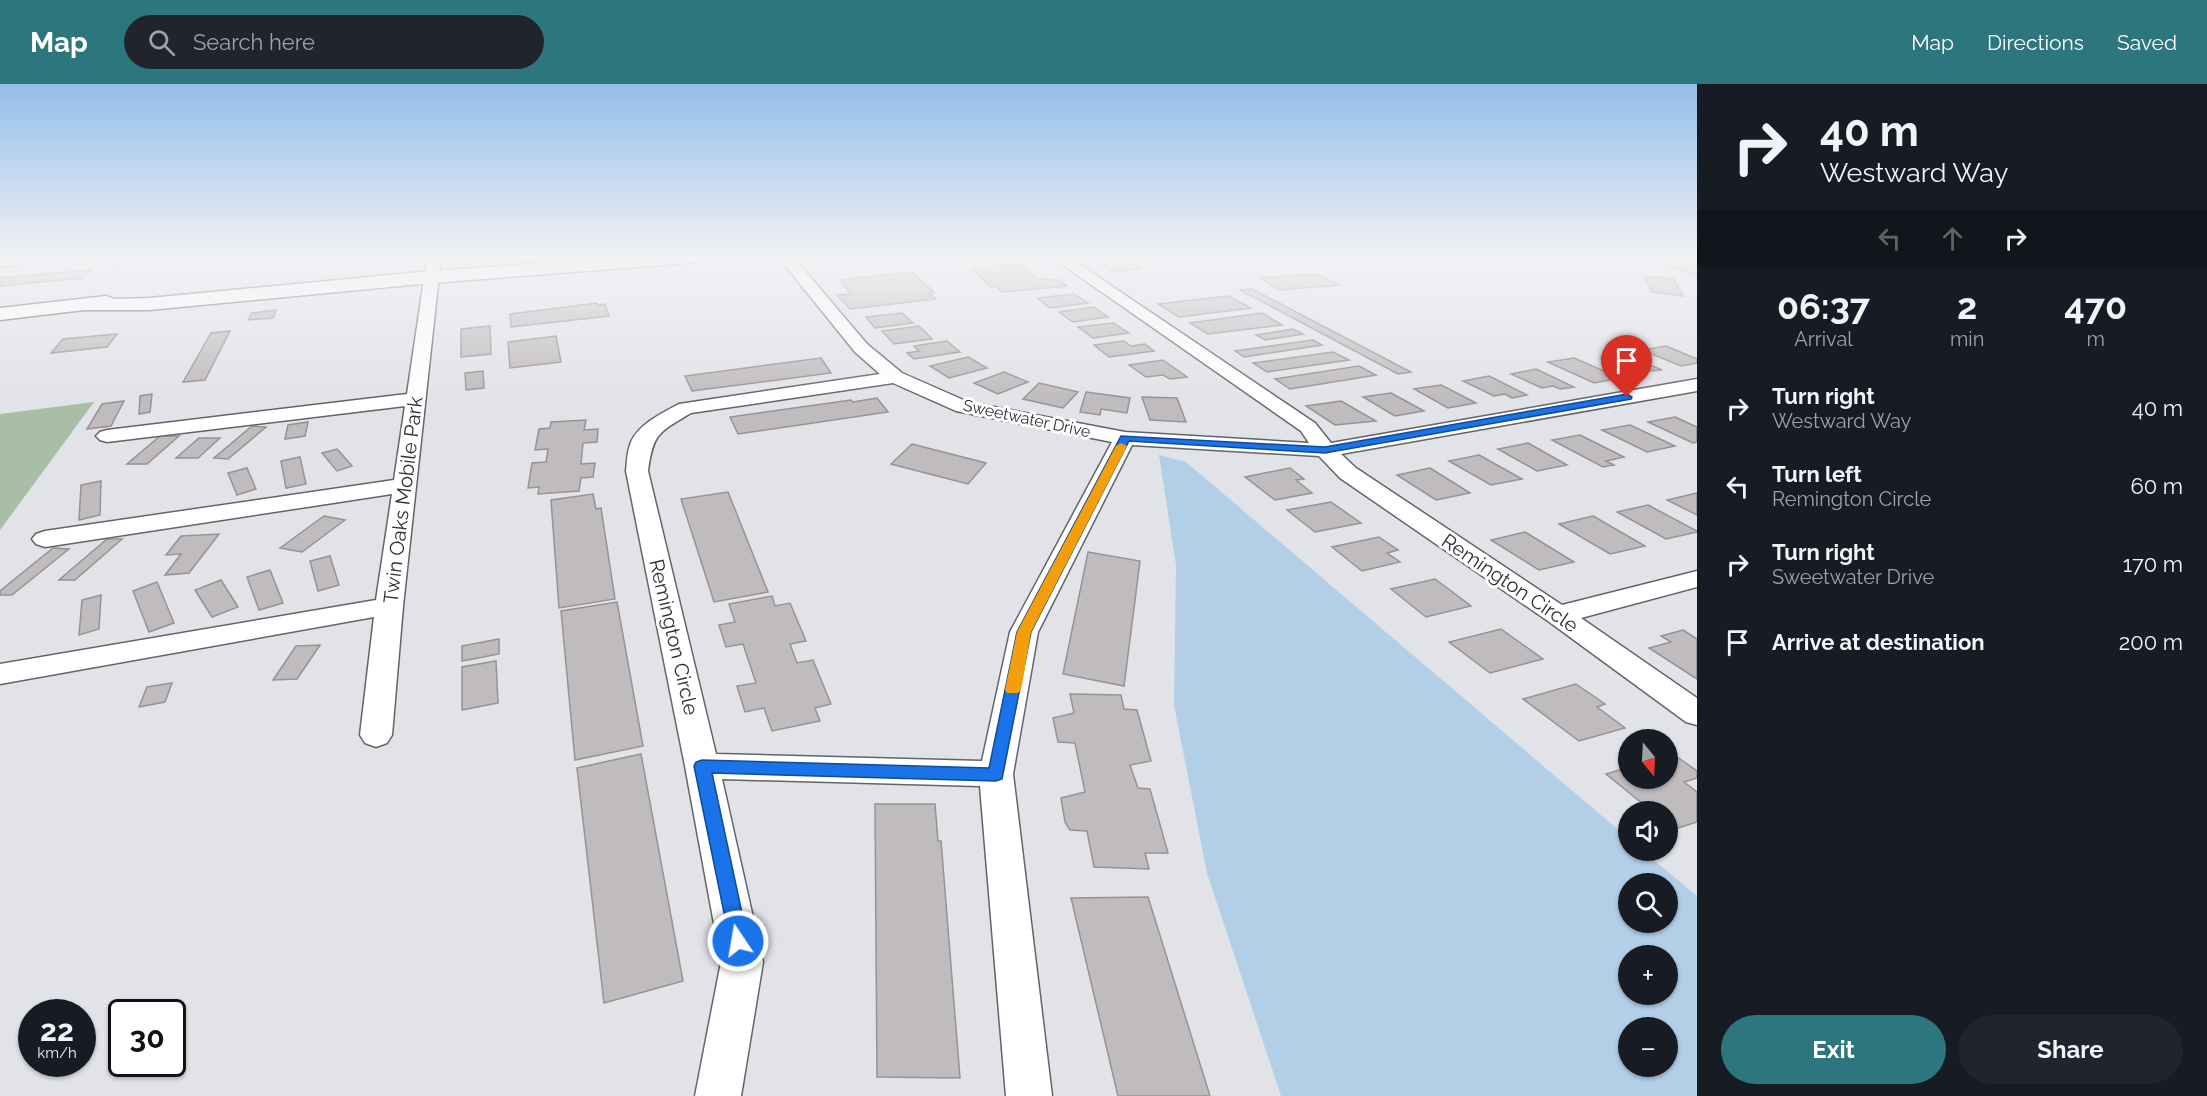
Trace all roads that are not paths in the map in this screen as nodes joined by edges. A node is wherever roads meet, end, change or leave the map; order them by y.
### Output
1 (84, 305) edge
2 (428, 305) edge
3 (825, 305) edge
4 (1129, 305) edge
5 (0, 314) edge
6 (895, 377) junction
7 (1697, 385) edge
8 (416, 399) junction
9 (107, 436) dead end
10 (1125, 438) junction
11 (1325, 450) junction
12 (405, 485) junction
13 (45, 539) dead end
14 (1697, 579) edge
15 (389, 606) junction
16 (1558, 615) junction
17 (0, 674) edge
18 (1697, 714) edge
19 (376, 735) dead end
20 (702, 766) junction
21 (996, 774) junction
22 (718, 1096) edge
23 (1029, 1096) edge

1 - 5 main road
2 - 8 street, Twin Oaks Mobile Park
3 - 6 street, Sweetwater Drive
4 - 11 street
6 - 10 street, Sweetwater Drive
6 - 20 street, Remington Circle
7 - 11 street, Sweetwater Drive
8 - 9 street
8 - 12 street, Twin Oaks Mobile Park
10 - 11 street, Sweetwater Drive
10 - 21 street
11 - 16 street, Remington Circle
12 - 13 street
12 - 15 street, Twin Oaks Mobile Park
14 - 16 street
15 - 17 street
15 - 19 street, Twin Oaks Mobile Park
16 - 18 street, Remington Circle
20 - 21 street
20 - 22 street, Remington Circle
21 - 23 street

